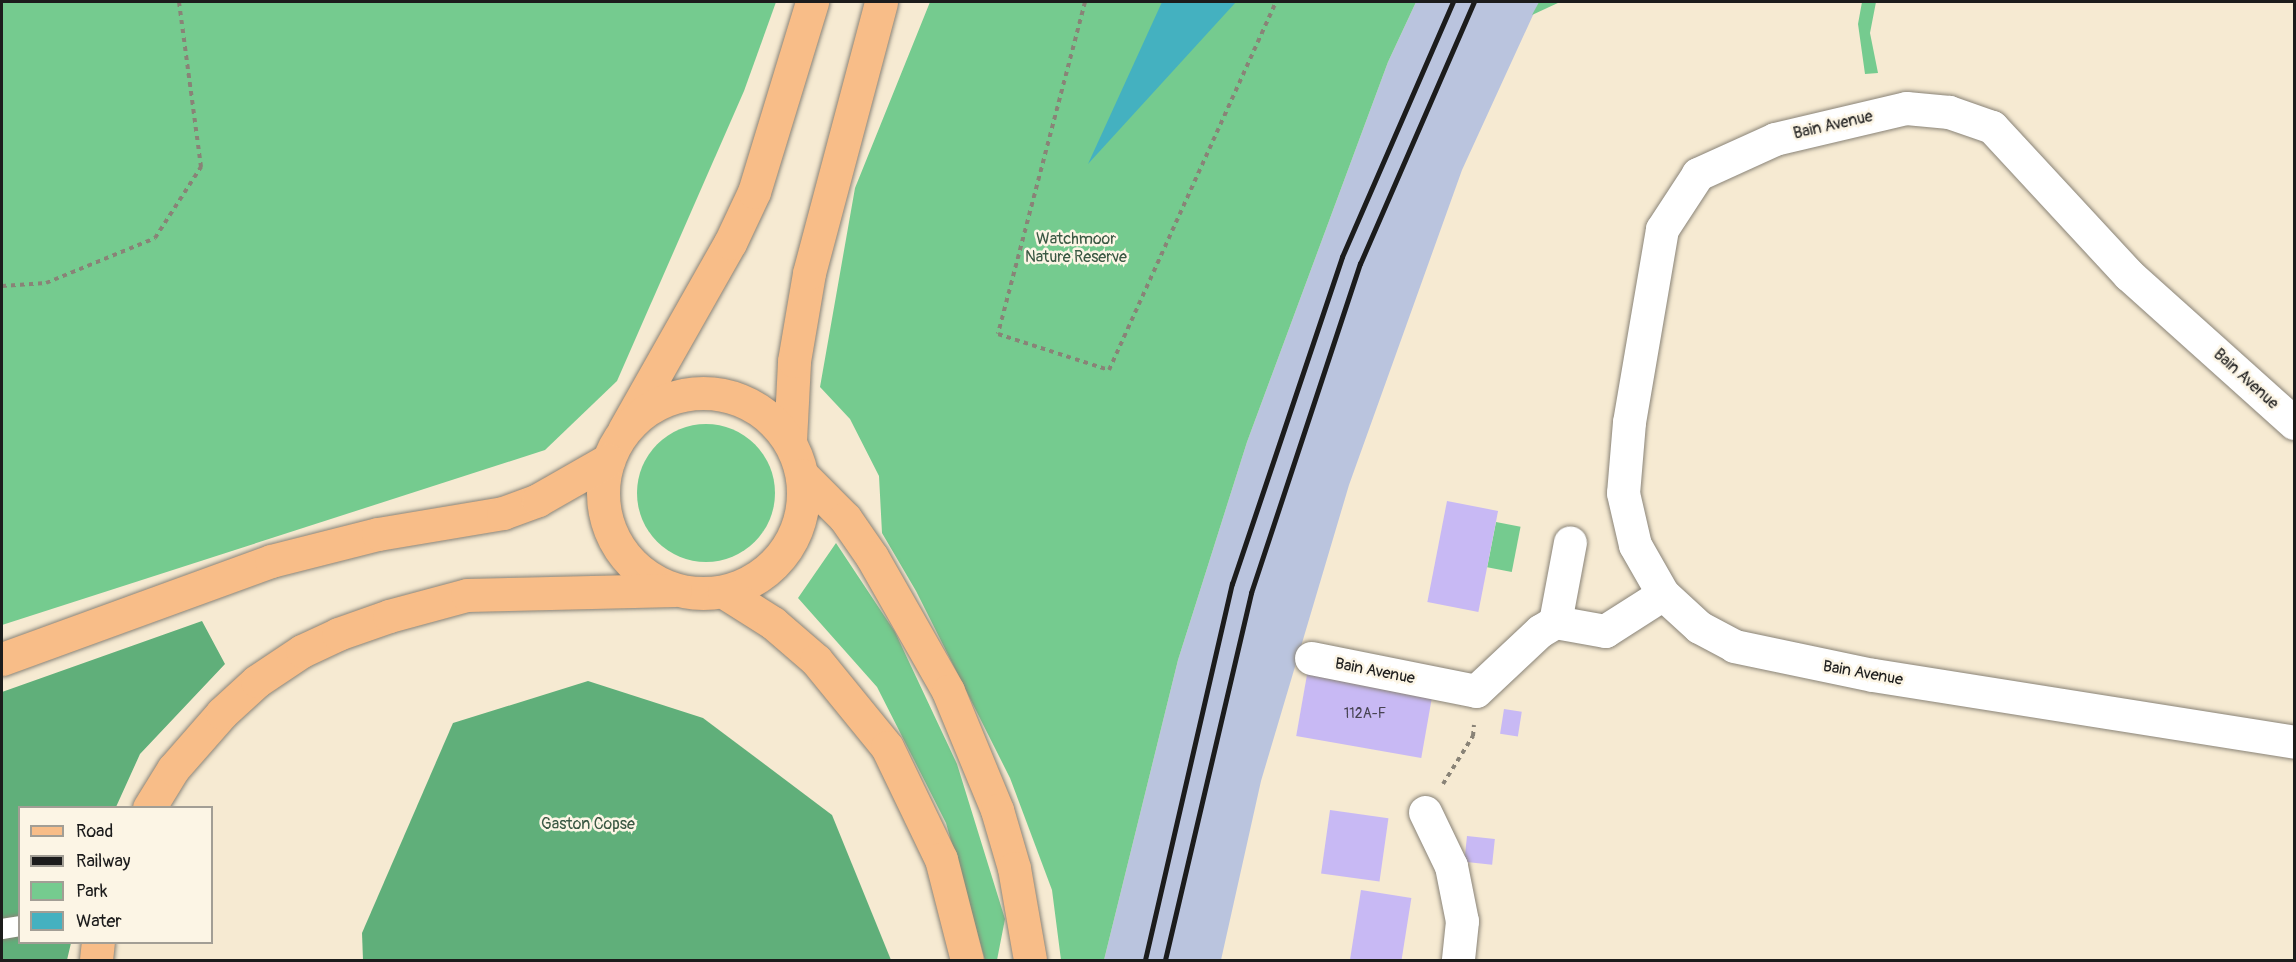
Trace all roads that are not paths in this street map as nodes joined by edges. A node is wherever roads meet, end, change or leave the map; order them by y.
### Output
1 (812, 2) edge
2 (881, 2) edge
3 (2295, 423) edge
4 (624, 430) junction
5 (790, 441) junction
6 (608, 460) junction
7 (802, 475) junction
8 (1570, 542) dead end
9 (675, 590) junction
10 (724, 592) junction
11 (1663, 594) junction
12 (1555, 622) junction
13 (1311, 658) dead end
14 (2, 659) edge
15 (2295, 742) edge
16 (151, 806) edge
17 (1425, 812) road end
18 (18, 926) edge
19 (2, 929) edge
20 (98, 944) edge
21 (96, 960) edge
22 (967, 960) edge
23 (1030, 960) edge
24 (1458, 960) edge

1 - 4 main road
2 - 5 main road
3 - 11 street, Bain Avenue
4 - 5 main road
4 - 6 main road
5 - 7 main road
6 - 9 main road
6 - 14 main road
7 - 10 main road
7 - 23 main road
8 - 12 street
9 - 10 main road
9 - 16 main road
10 - 22 main road
11 - 12 street
11 - 15 street, Bain Avenue
12 - 13 street, Bain Avenue
17 - 24 street
18 - 19 lane
20 - 21 main road

